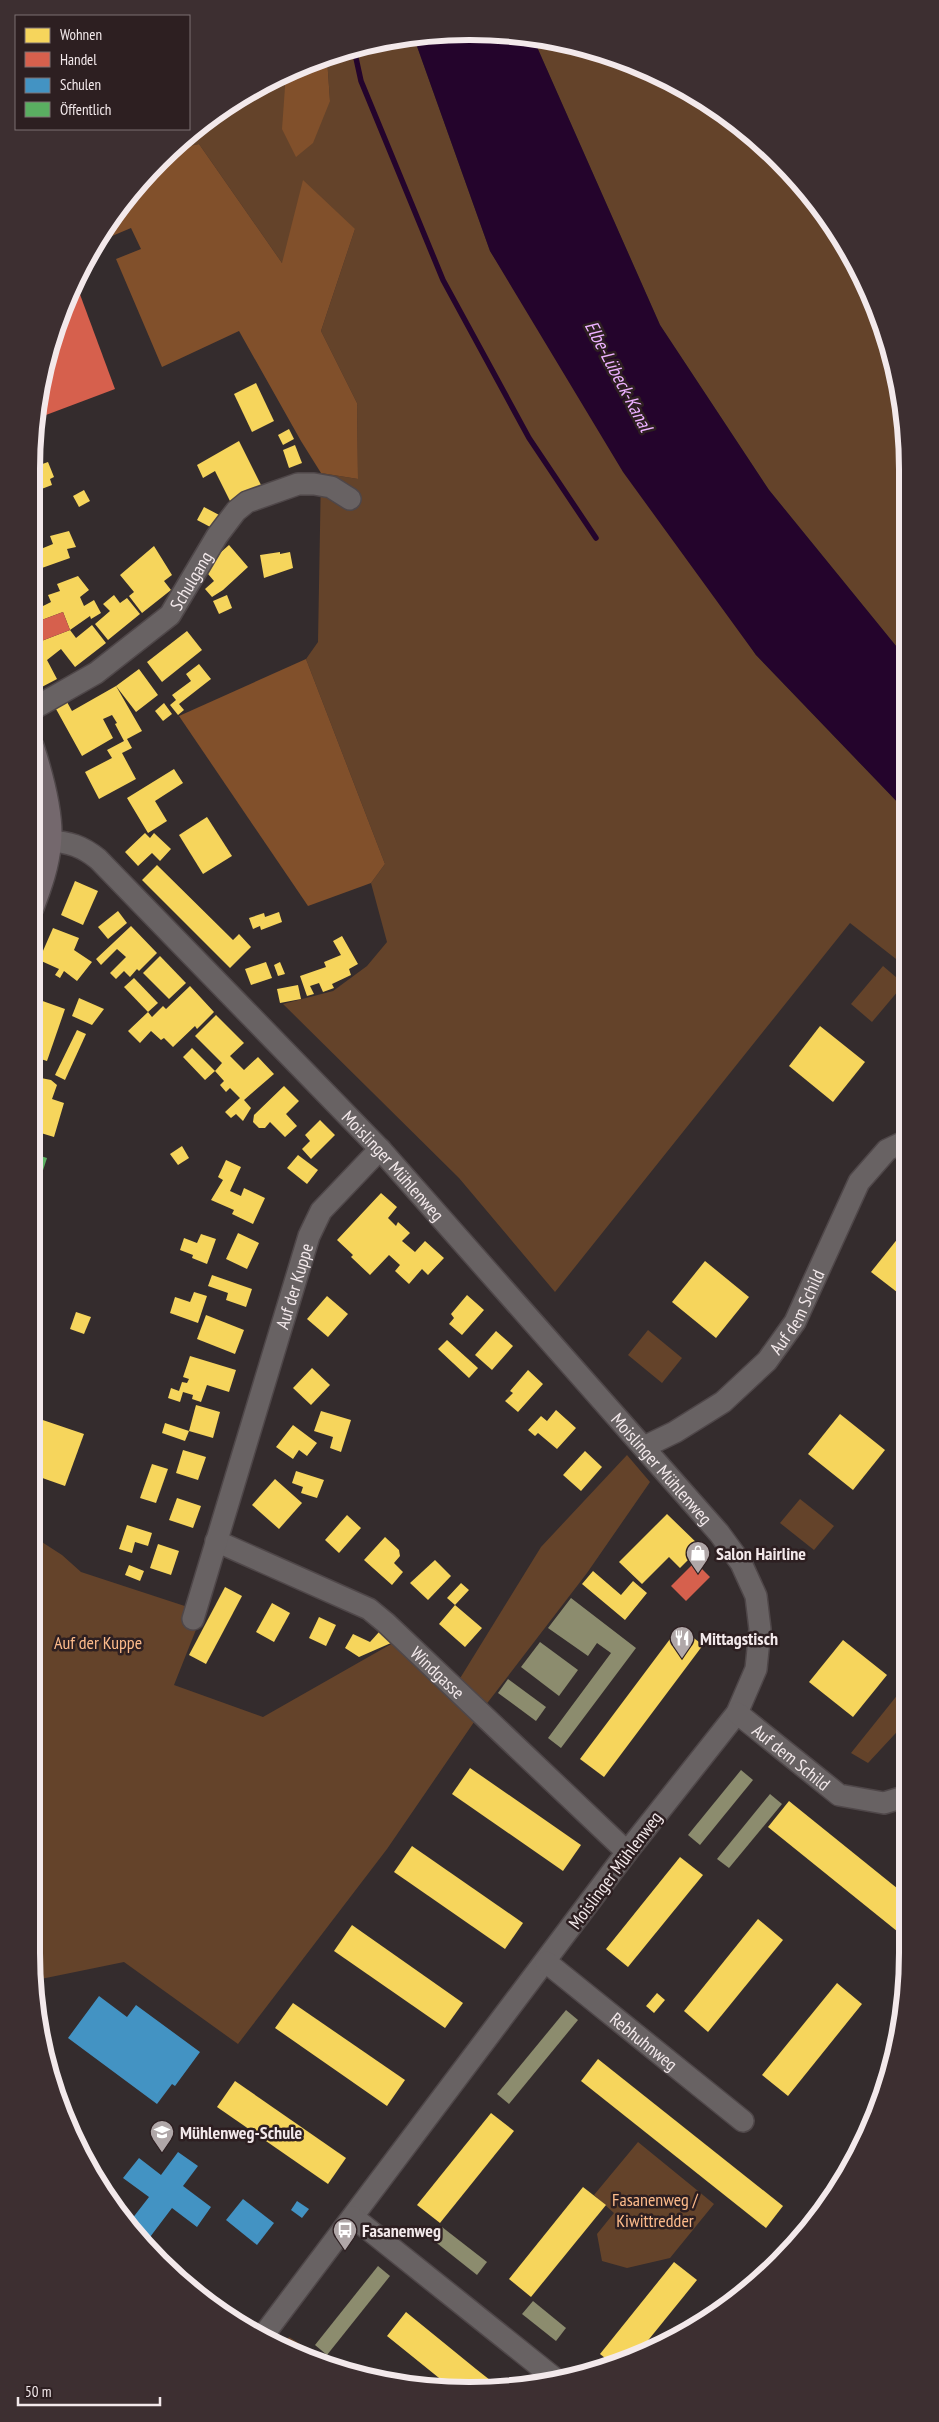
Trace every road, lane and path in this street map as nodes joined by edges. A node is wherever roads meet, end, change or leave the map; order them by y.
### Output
1 (350, 499) dead end
2 (40, 705) edge
3 (40, 777) edge
4 (49, 841) junction
5 (40, 881) edge
6 (899, 1145) edge
7 (380, 1149) junction
8 (644, 1447) junction
9 (216, 1541) junction
10 (193, 1618) dead end
11 (737, 1713) junction
12 (899, 1798) edge
13 (627, 1852) junction
14 (546, 1962) junction
15 (743, 2121) dead end
16 (353, 2217) junction
17 (267, 2331) edge
18 (550, 2374) edge

1 - 2 street, Schulgang
3 - 4 main road
4 - 5 main road
4 - 7 street, Moislinger Mühlenweg
6 - 8 street, Auf dem Schild
7 - 8 street, Moislinger Mühlenweg
7 - 9 street, Auf der Kuppe
8 - 11 street, Moislinger Mühlenweg
9 - 10 street, Auf der Kuppe
9 - 13 street, Windgasse
11 - 12 street, Auf dem Schild
11 - 13 street, Moislinger Mühlenweg
13 - 14 street, Moislinger Mühlenweg
14 - 15 street, Rebhuhnweg
14 - 16 street, Moislinger Mühlenweg
16 - 17 street, Moislinger Mühlenweg
16 - 18 street

